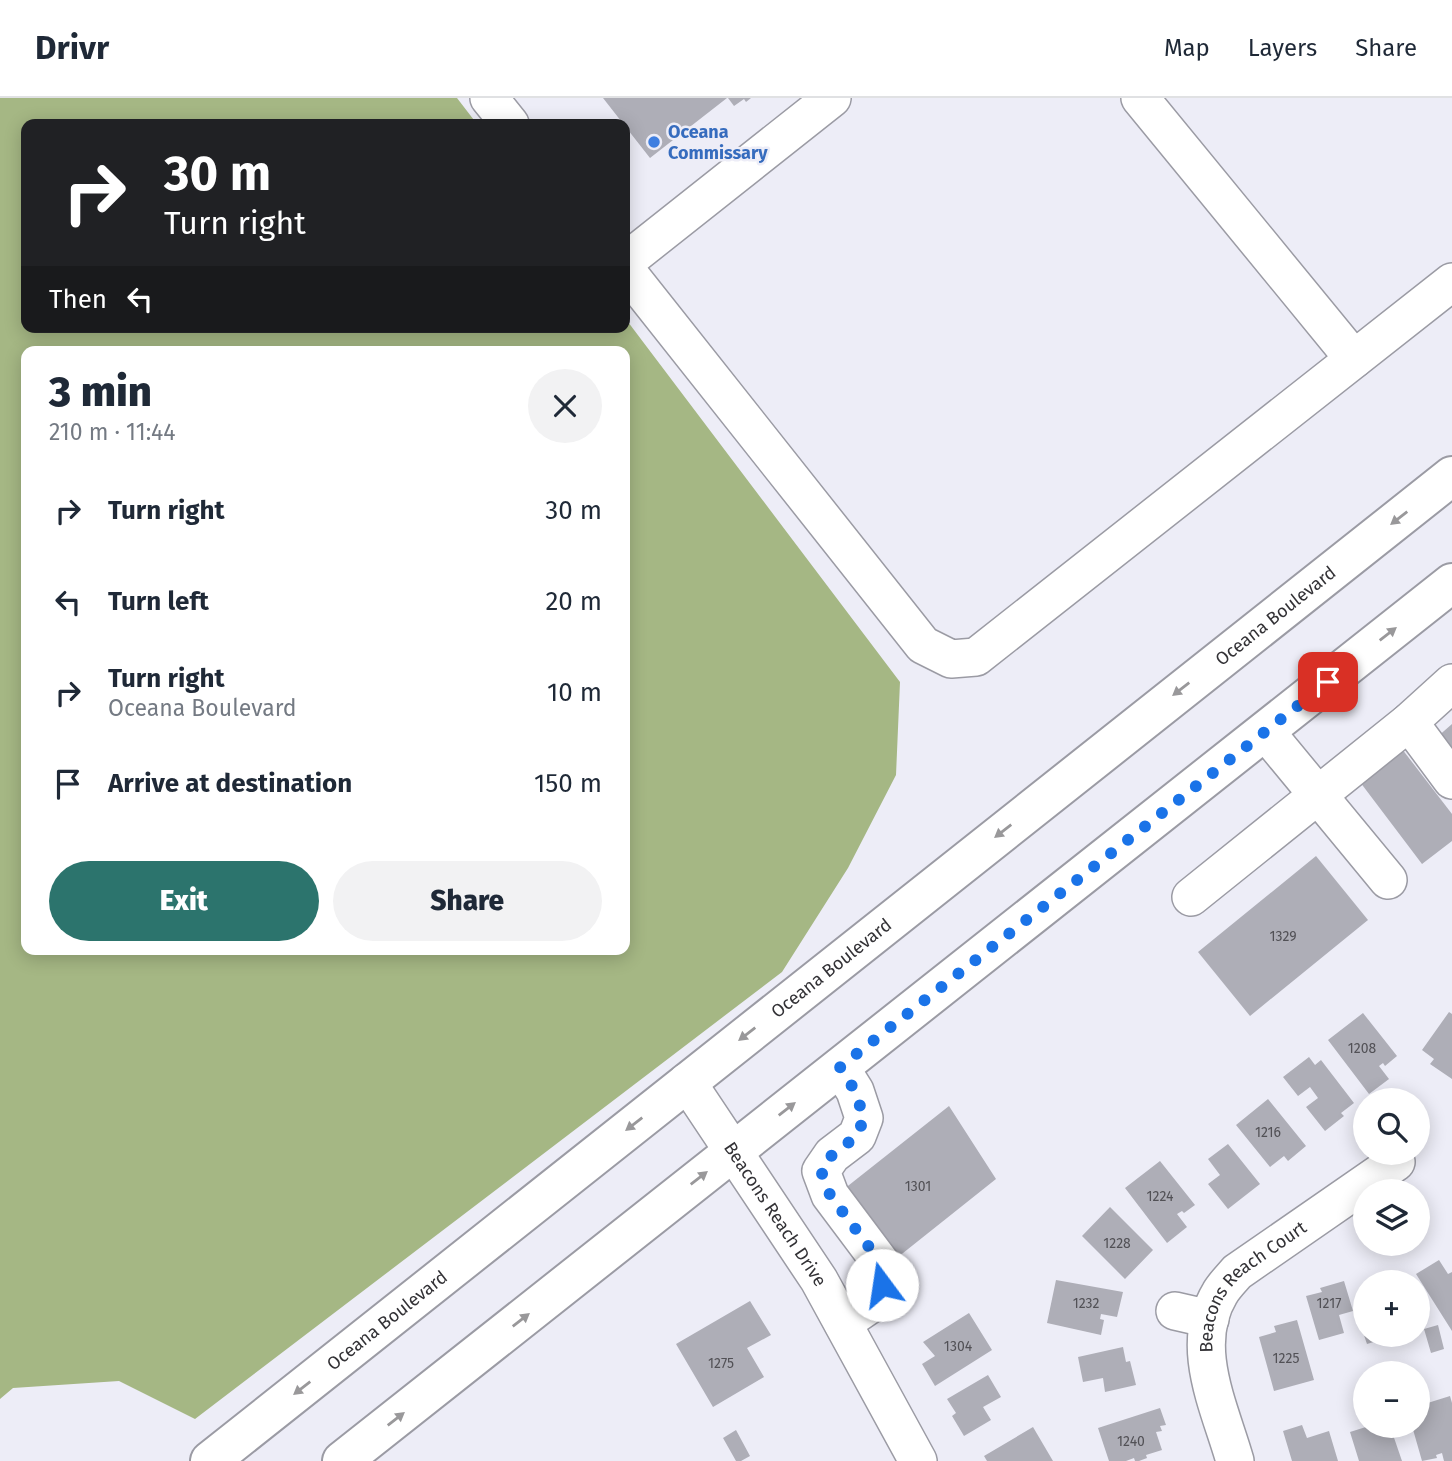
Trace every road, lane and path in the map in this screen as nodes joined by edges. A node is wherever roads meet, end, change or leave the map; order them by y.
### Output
1 (489, 98) edge
2 (832, 98) edge
3 (1140, 98) edge
4 (506, 119) edge
5 (630, 258) edge
6 (630, 275) edge
7 (1452, 282) edge
8 (1354, 359) junction
9 (1452, 476) edge
10 (1452, 583) edge
11 (1452, 683) edge
12 (1409, 722) junction
13 (1265, 731) junction
14 (1452, 780) edge
15 (1318, 793) junction
16 (1388, 880) dead end
17 (1191, 897) dead end
18 (840, 1067) junction
19 (687, 1082) junction
20 (733, 1151) junction
21 (1392, 1165) edge
22 (843, 1324) junction
23 (210, 1461) edge
24 (342, 1461) edge
25 (918, 1461) edge
26 (1235, 1461) edge

1 - 4 street
2 - 5 street
3 - 8 street
6 - 8 street
7 - 8 street
9 -> 19 main road, Oceana Boulevard
13 -> 10 main road
11 - 12 street
12 - 14 street
12 - 15 street
13 - 15 street
13 - 18 main road
15 - 16 street
15 - 17 street
20 -> 18 main road
18 - 22 street
19 - 20 street, Beacons Reach Drive
19 -> 23 main road, Oceana Boulevard
20 - 22 street, Beacons Reach Drive
24 -> 20 main road
21 - 26 street, Beacons Reach Court
22 - 25 street, Beacons Reach Drive

